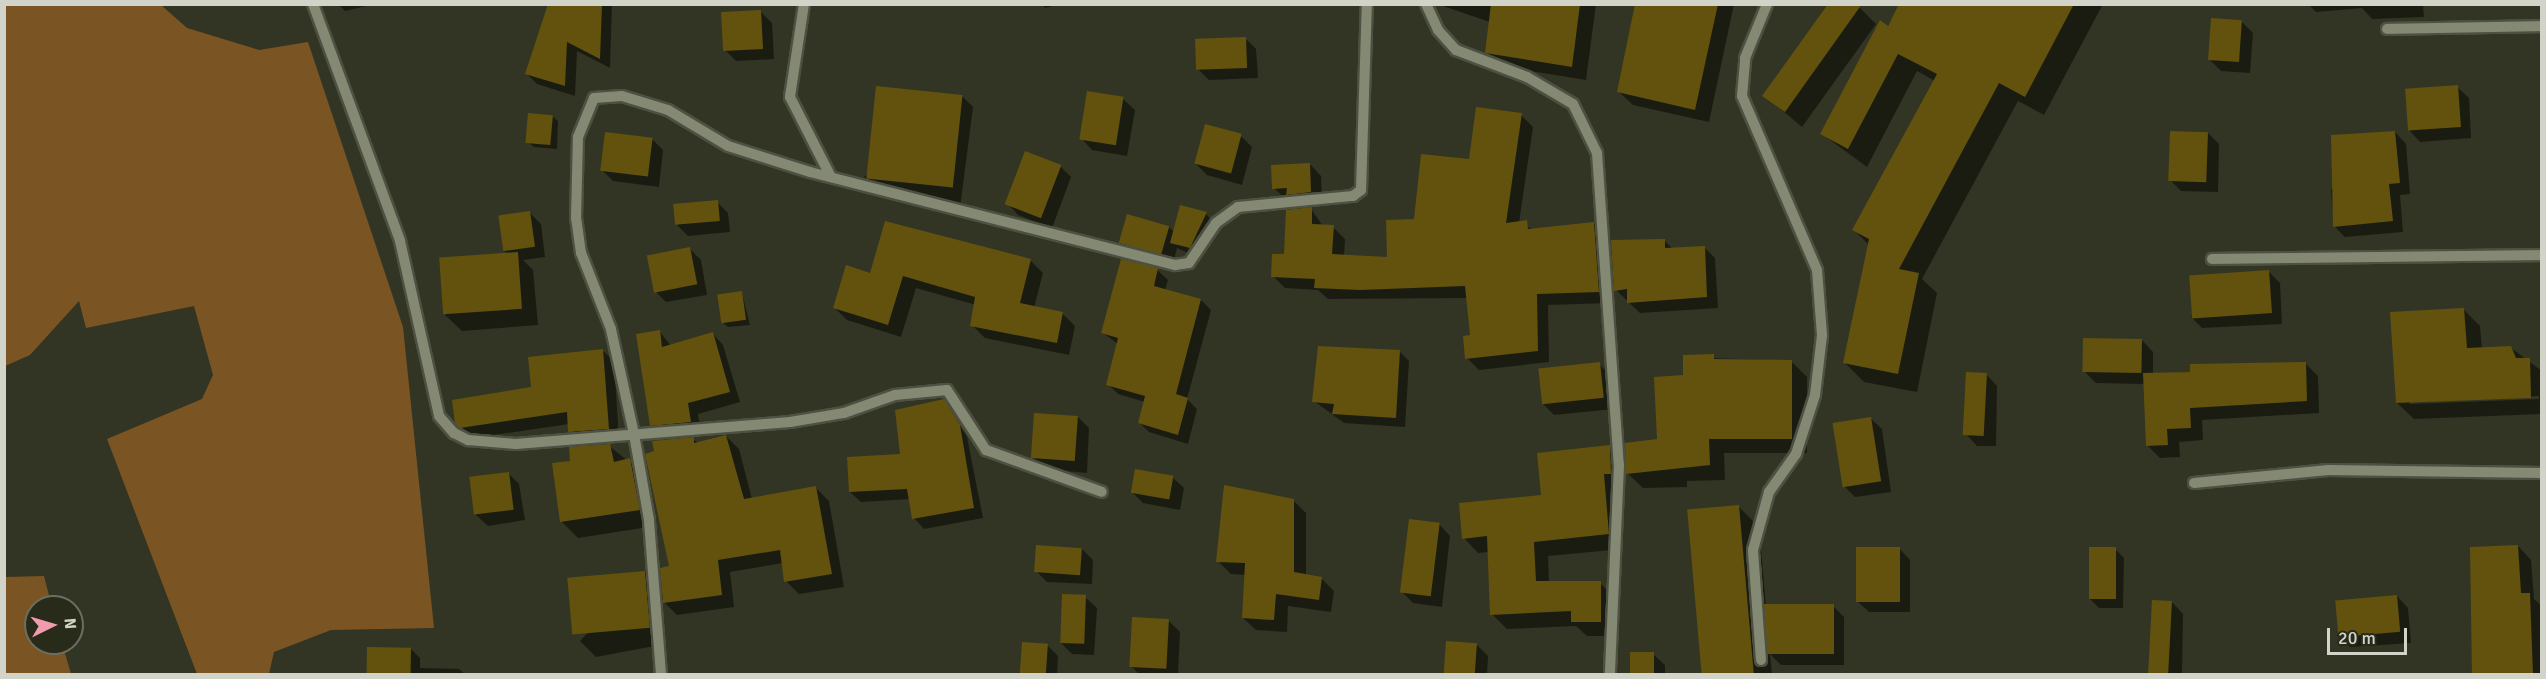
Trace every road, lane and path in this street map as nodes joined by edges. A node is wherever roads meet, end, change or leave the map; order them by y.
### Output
1 (313, 4) edge
2 (804, 4) edge
3 (1367, 4) edge
4 (1426, 4) edge
5 (1767, 4) edge
6 (2541, 26) edge
7 (2387, 29) dead end
8 (831, 177) junction
9 (2541, 255) edge
10 (2212, 259) dead end
11 (634, 434) junction
12 (2541, 473) edge
13 (2194, 483) dead end
14 (1102, 492) dead end
15 (1761, 660) dead end
16 (661, 675) edge
17 (1610, 675) edge

1 - 11 street
2 - 8 street
3 - 8 street
4 - 17 street
5 - 15 street
6 - 7 street
8 - 11 street
9 - 10 street
11 - 14 street
11 - 16 street
12 - 13 street

